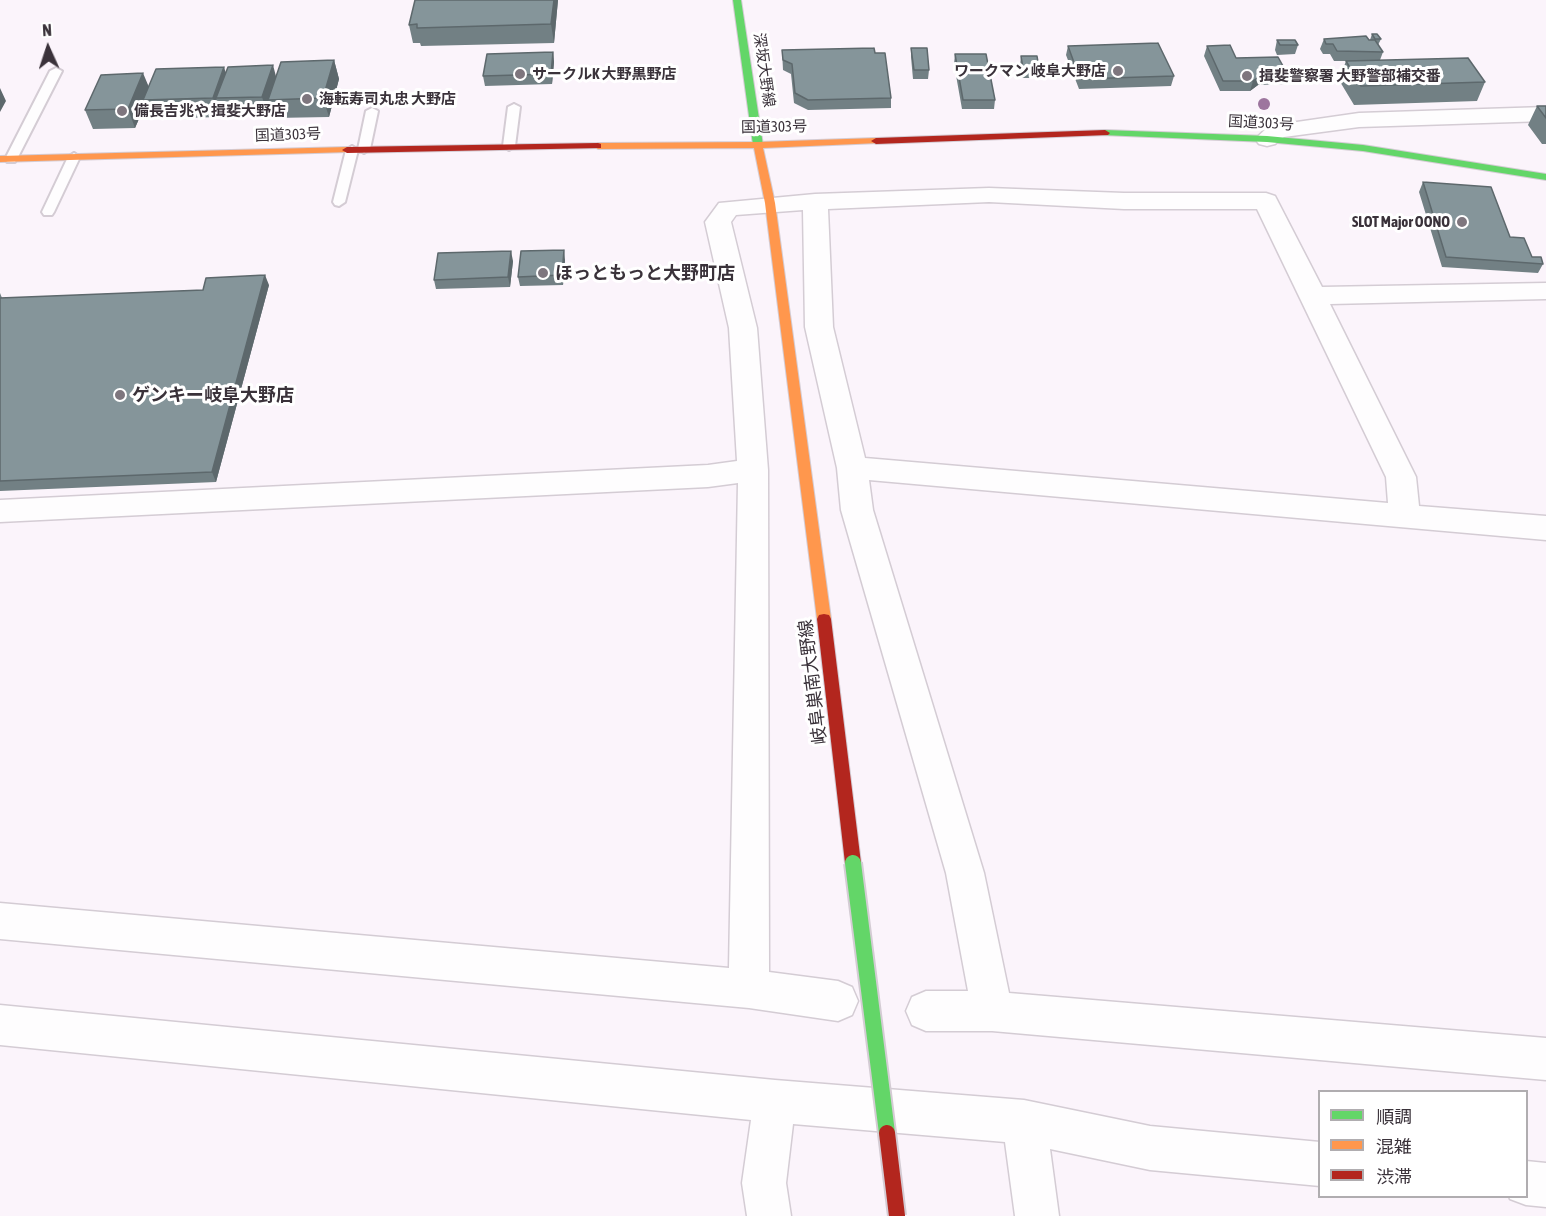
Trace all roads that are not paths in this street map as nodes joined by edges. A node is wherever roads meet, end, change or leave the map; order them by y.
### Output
1 (737, 0) edge
2 (56, 71) dead end
3 (514, 107) dead end
4 (372, 111) dead end
5 (1546, 114) edge
6 (1459, 116) junction
7 (1359, 120) junction
8 (1267, 139) junction
9 (758, 145) junction
10 (509, 146) junction
11 (1363, 148) junction
12 (358, 149) junction
13 (1396, 152) junction
14 (74, 157) junction
15 (6, 159) edge
16 (1546, 177) edge
17 (339, 202) dead end
18 (815, 202) junction
19 (770, 203) junction
20 (48, 212) dead end
21 (1546, 291) edge
22 (1313, 296) junction
23 (852, 468) junction
24 (753, 470) junction
25 (0, 511) edge
26 (1405, 517) junction
27 (1546, 528) edge
28 (0, 921) edge
29 (749, 988) junction
30 (837, 1001) dead end
31 (926, 1011) dead end
32 (992, 1011) junction
33 (0, 1025) edge
34 (1546, 1059) edge
35 (775, 1101) junction
36 (1024, 1122) junction
37 (1318, 1164) edge
38 (1528, 1183) edge
39 (1546, 1185) edge
40 (769, 1216) edge
41 (897, 1216) edge
42 (1037, 1216) edge

1 - 9 main road, 深坂大野線
2 - 15 lane
3 - 10 lane
4 - 12 lane
5 - 6 street
6 - 7 street
6 - 13 street
7 - 8 street
7 - 11 street
8 - 9 main road, 国道303号
8 - 11 main road, 国道303号
9 - 10 main road, 国道303号
9 - 19 main road, 岐阜巣南大野線
10 - 12 main road, 国道303号
11 - 13 main road, 国道303号
12 - 14 main road, 国道303号
12 - 17 lane
13 - 16 main road, 国道303号
14 - 15 main road, 国道303号
14 - 20 lane
18 - 19 street
18 - 22 street
18 - 23 street
19 - 24 street
19 - 41 main road, 岐阜巣南大野線, bridge
21 - 22 street
22 - 26 street
23 - 26 street
23 - 32 street
24 - 25 street
24 - 29 street
26 - 27 street
28 - 29 street
29 - 30 street
31 - 32 street
32 - 34 street
33 - 35 street
35 - 36 street
35 - 40 street
36 - 37 street
36 - 42 street
38 - 39 street

